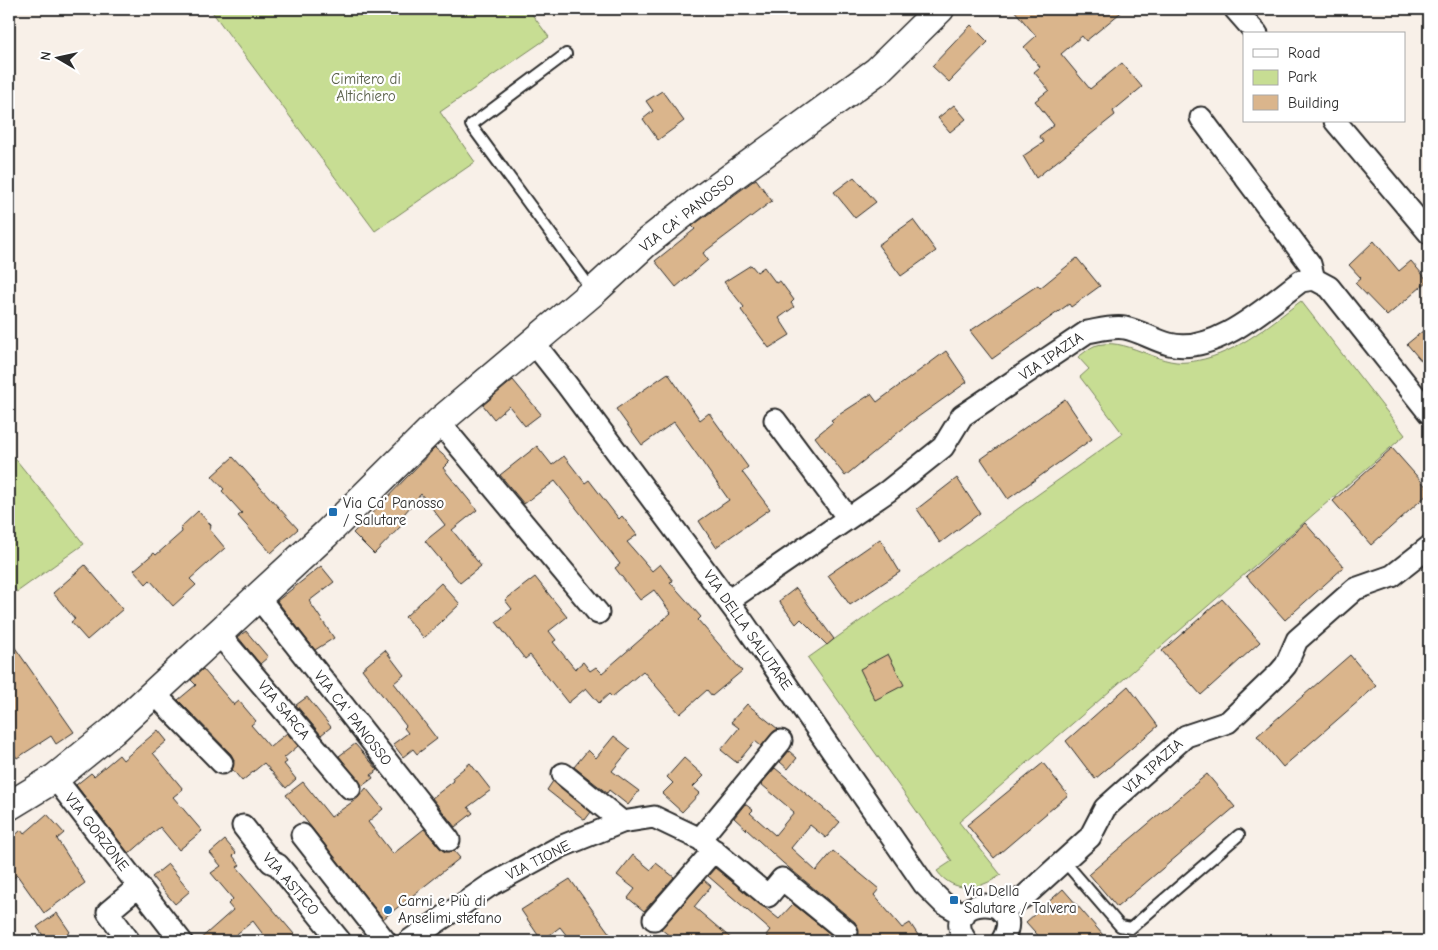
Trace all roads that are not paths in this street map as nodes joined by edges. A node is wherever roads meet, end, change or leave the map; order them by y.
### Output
1 (940, 9) edge
2 (1234, 9) edge
3 (1255, 32) edge
4 (566, 54) dead end
5 (1200, 118) dead end
6 (1336, 122) edge
7 (1429, 233) edge
8 (1314, 278) junction
9 (593, 292) junction
10 (533, 342) junction
11 (1429, 413) edge
12 (775, 420) dead end
13 (439, 422) junction
14 (848, 518) junction
15 (1429, 547) edge
16 (258, 597) junction
17 (728, 601) junction
18 (598, 613) dead end
19 (217, 632) junction
20 (153, 692) junction
21 (781, 741) dead end
22 (222, 763) dead end
23 (563, 774) dead end
24 (55, 778) junction
25 (350, 788) dead end
26 (9, 806) edge
27 (622, 822) junction
28 (243, 826) dead end
29 (302, 835) dead end
30 (1239, 835) dead end
31 (449, 840) dead end
32 (707, 844) junction
33 (1064, 861) junction
34 (139, 886) junction
35 (1001, 911) junction
36 (964, 915) junction
37 (654, 920) dead end
38 (847, 932) dead end
39 (129, 941) edge
40 (181, 941) edge
41 (340, 941) edge
42 (385, 941) edge
43 (410, 941) edge
44 (966, 941) edge
45 (1002, 941) edge

1 - 9 street, VIA CA' PANOSSO
2 - 3 street
4 - 9 lane
5 - 8 street
6 - 7 street
8 - 11 street
8 - 14 street, VIA IPAZIA
9 - 10 street, VIA CA' PANOSSO
10 - 13 street, VIA CA' PANOSSO
10 - 17 street, VIA DELLA SALUTARE
12 - 14 street
13 - 16 street, VIA CA' PANOSSO
13 - 18 street
14 - 17 street, VIA IPAZIA
15 - 33 street, VIA IPAZIA
16 - 19 street, VIA CA' PANOSSO
16 - 31 street, VIA CA' PANOSSO
17 - 36 street, VIA DELLA SALUTARE
19 - 20 street, VIA CA' PANOSSO
19 - 25 street, VIA SARCA
20 - 22 street
20 - 24 street, VIA CA' PANOSSO
21 - 32 street
23 - 27 street
24 - 26 street, VIA CA' PANOSSO
24 - 34 street, VIA GORZONE
27 - 32 street, VIA TIONE
27 - 43 street, VIA TIONE
28 - 41 street, VIA ASTICO
29 - 42 street
30 - 33 lane
32 - 37 street
32 - 38 street, VIA TIONE
33 - 35 street, VIA IPAZIA
34 - 39 street, VIA GORZONE
34 - 40 street, VIA GORZONE
35 - 36 street
35 - 45 street
36 - 44 street

